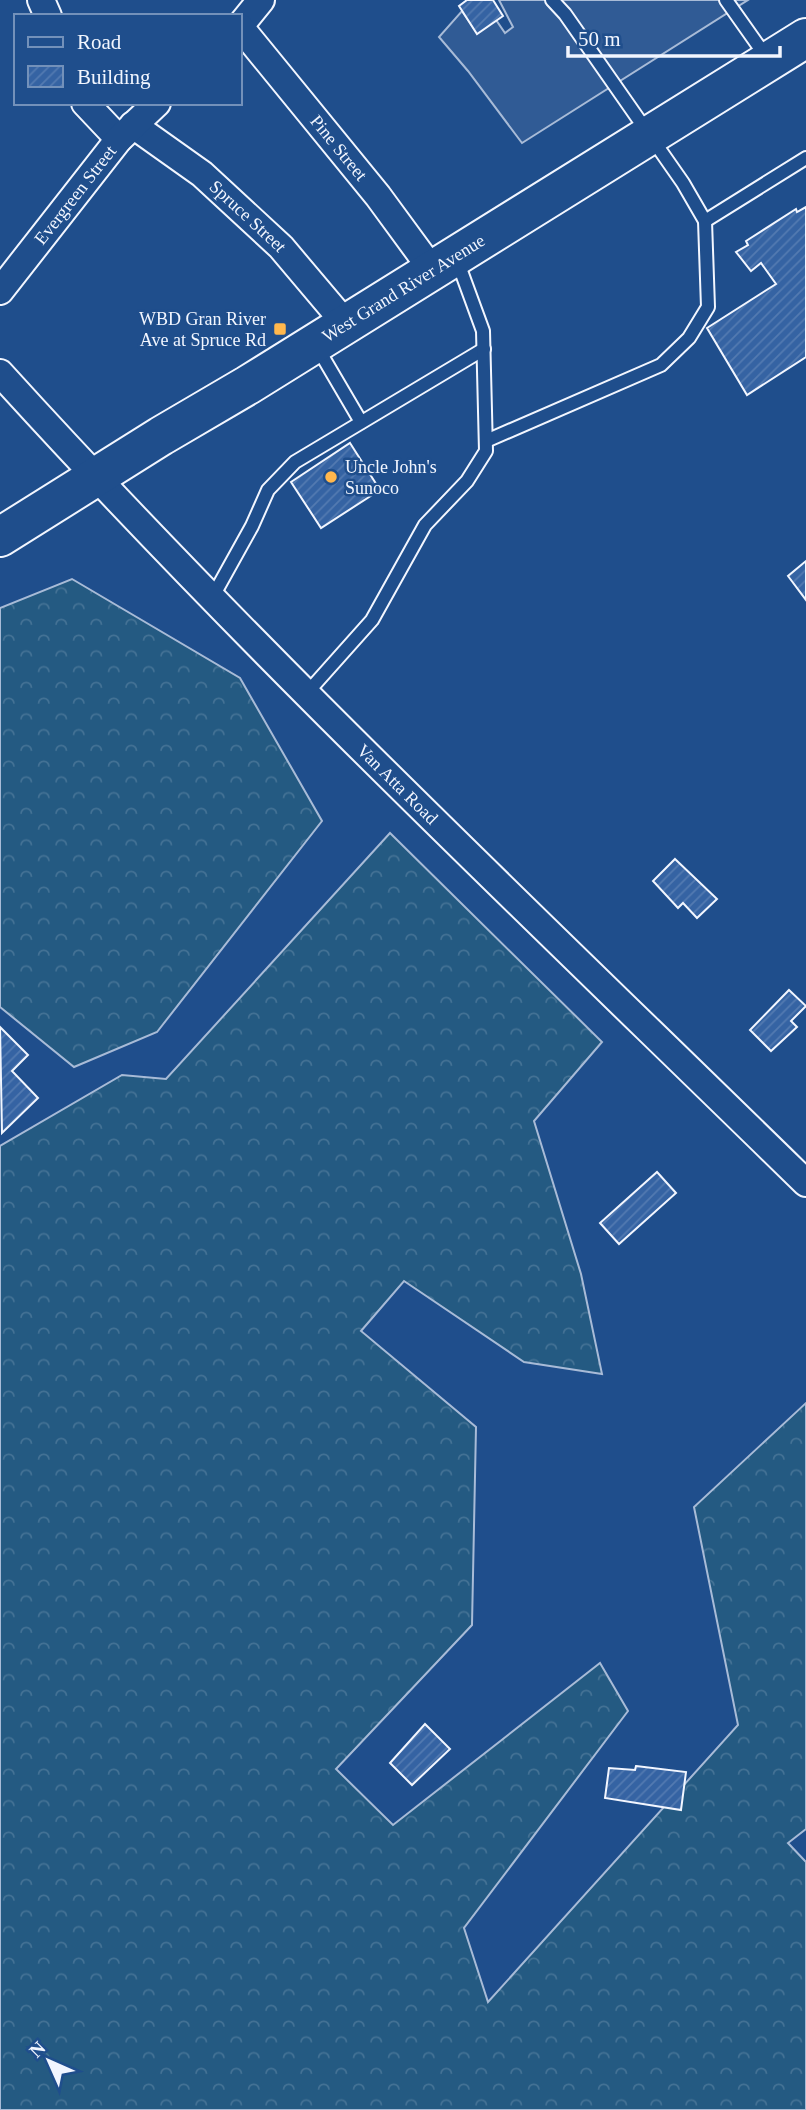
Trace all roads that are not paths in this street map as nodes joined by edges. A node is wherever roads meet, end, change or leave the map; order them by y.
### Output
1 (261, 0) edge
2 (552, 0) edge
3 (726, 0) edge
4 (242, 24) edge
5 (242, 28) edge
6 (806, 38) edge
7 (769, 61) junction
8 (88, 105) edge
9 (155, 105) edge
10 (126, 132) junction
11 (649, 136) junction
12 (806, 158) edge
13 (705, 221) junction
14 (444, 264) junction
15 (0, 291) edge
16 (331, 334) junction
17 (484, 349) junction
18 (0, 373) edge
19 (361, 422) junction
20 (485, 441) junction
21 (97, 478) junction
22 (0, 537) edge
23 (212, 598) junction
24 (306, 694) junction
25 (806, 1183) edge

1 - 4 street
2 - 11 lane
3 - 7 lane
5 - 14 street, Pine Street
6 - 7 main road, West Grand River Avenue
7 - 11 main road, West Grand River Avenue
8 - 10 street, Spruce Street
9 - 10 street, Evergreen Street
10 - 15 street, Evergreen Street
10 - 16 street, Spruce Street
11 - 13 lane
11 - 14 main road, West Grand River Avenue
12 - 13 lane
13 - 20 lane
14 - 16 main road, West Grand River Avenue
14 - 17 lane
16 - 19 lane
16 - 21 main road, West Grand River Avenue
17 - 19 lane
17 - 20 lane
18 - 21 street, Van Atta Road
19 - 23 lane
20 - 24 lane
21 - 22 main road, West Grand River Avenue
21 - 23 street, Van Atta Road
23 - 24 street, Van Atta Road
24 - 25 street, Van Atta Road

